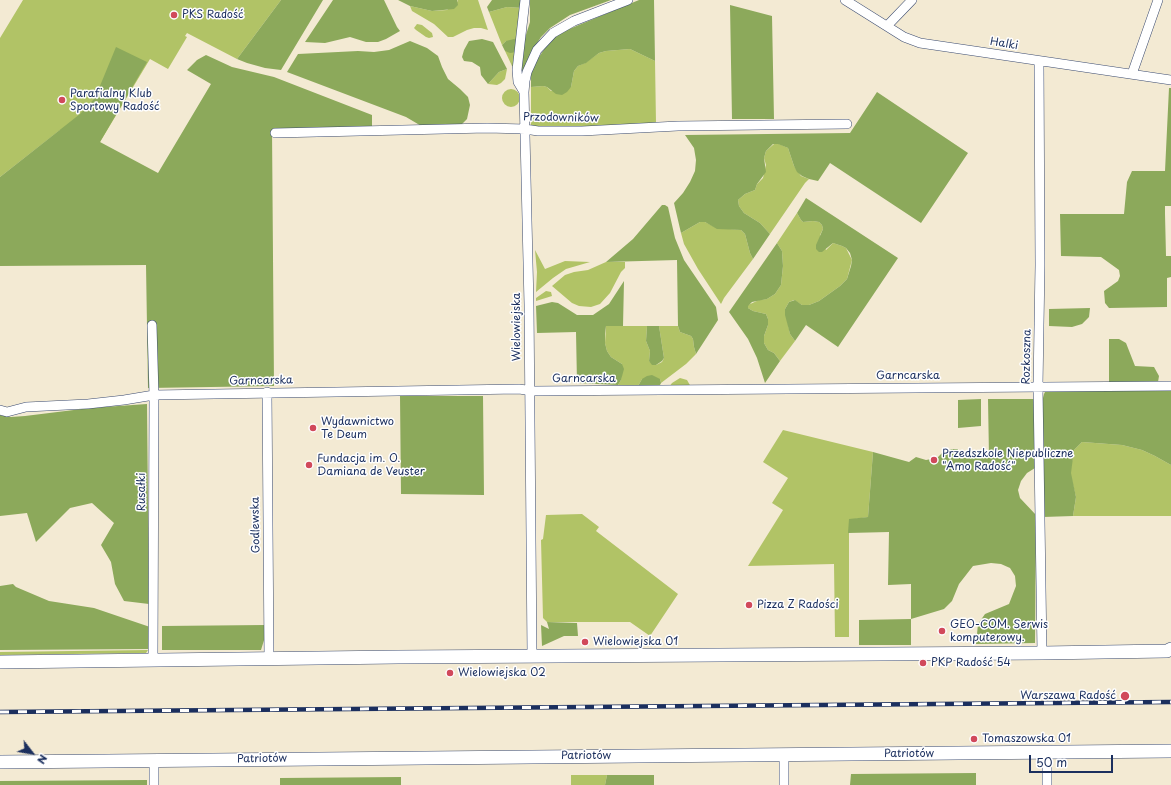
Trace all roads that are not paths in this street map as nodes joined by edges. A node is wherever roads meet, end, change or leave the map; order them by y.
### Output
1 (525, 0) edge
2 (628, 0) edge
3 (845, 0) edge
4 (912, 0) edge
5 (1158, 0) edge
6 (887, 26) junction
7 (1039, 62) junction
8 (1132, 74) junction
9 (1171, 80) edge
10 (524, 92) junction
11 (847, 124) dead end
12 (525, 129) junction
13 (275, 134) dead end
14 (152, 325) dead end
15 (1171, 386) edge
16 (1038, 387) junction
17 (529, 391) junction
18 (267, 392) junction
19 (154, 395) junction
20 (0, 410) edge
21 (1170, 652) edge
22 (1042, 653) junction
23 (532, 656) junction
24 (269, 658) junction
25 (153, 659) junction
26 (0, 662) edge
27 (1171, 751) edge
28 (1048, 753) junction
29 (784, 755) junction
30 (154, 760) junction
31 (0, 762) edge
32 (154, 785) edge
33 (784, 785) edge
34 (1048, 785) edge

1 - 10 street, Wielowiejska
2 - 10 street
3 - 6 street, Halki
4 - 6 street
5 - 8 street
6 - 7 street, Halki
7 - 8 street, Halki
7 - 16 street, Rozkoszna
8 - 9 street, Halki
10 - 12 street, Wielowiejska
11 - 12 street, Przodowników
12 - 13 street, Przodowników
12 - 17 street, Wielowiejska
14 - 19 street, Rusałki
15 - 16 street, Garncarska
16 - 17 street, Garncarska
16 - 22 street, Rozkoszna
17 - 18 street, Garncarska
17 - 23 street, Wielowiejska
18 - 19 street, Garncarska
18 - 24 street, Godlewska
19 - 20 street, Garncarska
19 - 25 street, Rusałki
21 - 22 main road
22 - 23 main road
23 - 24 main road
24 - 25 main road
25 - 26 main road
27 - 28 main road, Patriotów
28 - 29 main road, Patriotów
28 - 34 street
29 - 30 main road, Patriotów
29 - 33 street
30 - 31 main road, Patriotów
30 - 32 street

